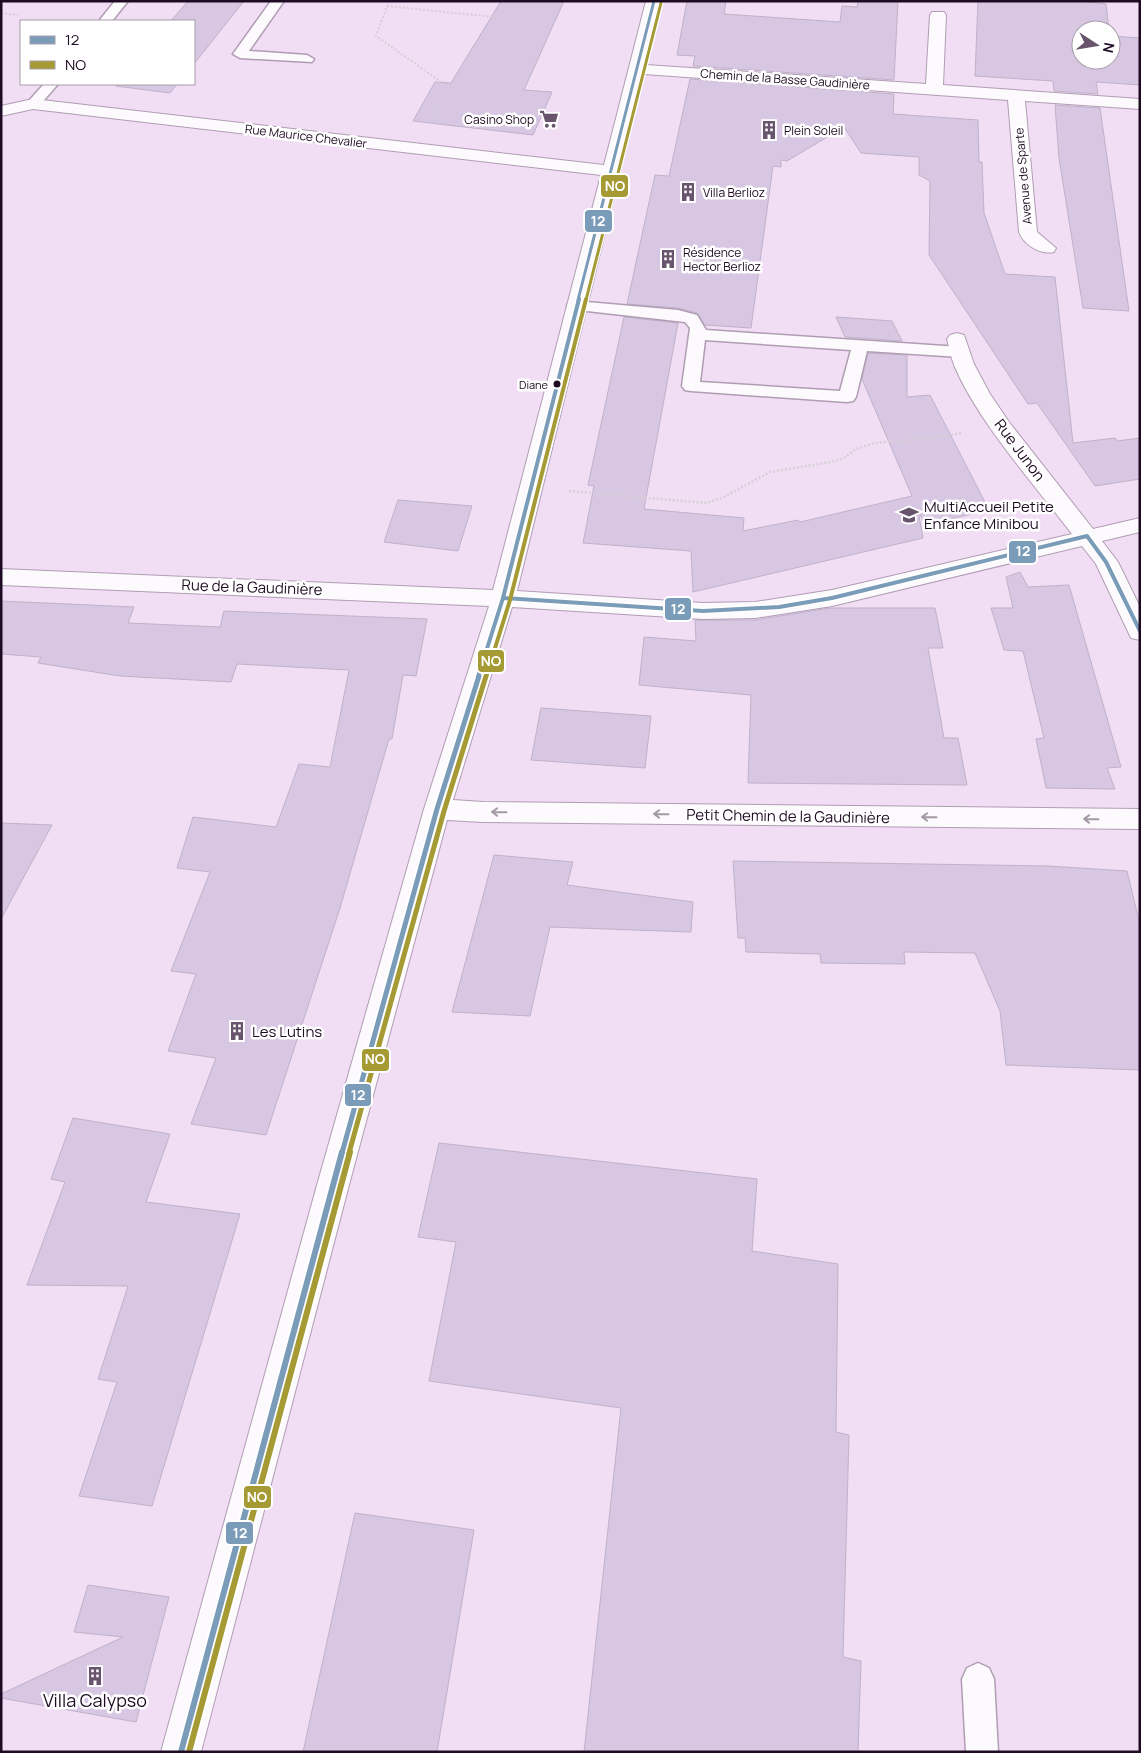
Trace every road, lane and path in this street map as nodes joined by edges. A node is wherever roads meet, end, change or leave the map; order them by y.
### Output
1 (122, 1) edge
2 (278, 1) edge
3 (388, 1) edge
4 (654, 1) edge
5 (387, 6) junction
6 (1, 13) edge
7 (18, 15) dead end
8 (938, 15) dead end
9 (494, 17) dead end
10 (106, 20) edge
11 (307, 60) dead end
12 (636, 69) junction
13 (441, 82) dead end
14 (50, 85) edge
15 (934, 89) junction
16 (1016, 95) junction
17 (33, 104) junction
18 (1140, 104) edge
19 (1, 112) edge
20 (611, 172) junction
21 (1047, 248) dead end
22 (575, 306) junction
23 (697, 334) junction
24 (959, 345) joint
25 (860, 346) junction
26 (1000, 426) junction
27 (563, 491) dead end
28 (1140, 525) edge
29 (1087, 536) junction
30 (1, 577) edge
31 (503, 598) junction
32 (1140, 632) edge
33 (437, 809) junction
34 (1140, 819) edge
35 (978, 1678) dead end
36 (181, 1752) edge
37 (982, 1752) edge

1 - 10 lane
2 - 11 lane
3 - 5 path
4 - 12 street
5 - 9 path
5 - 13 path
6 - 7 path
8 - 15 street
12 - 15 street, Chemin de la Basse Gaudinière
12 - 20 street
14 - 17 lane
15 - 16 street, Chemin de la Basse Gaudinière
16 - 18 street, Chemin de la Basse Gaudinière
16 - 21 street, Avenue de Sparte
17 - 19 street, Rue Maurice Chevalier
17 - 20 street, Rue Maurice Chevalier
20 - 22 street
22 - 23 lane
22 - 31 street
23 - 25 lane
23 - 25 lane
24 - 25 lane
24 - 26 street, Rue Junon
26 - 27 path
26 - 29 street, Rue Junon
28 - 29 street, Rue de la Gaudinière
29 - 31 street, Rue de la Gaudinière
29 - 32 street, Rue Junon
30 - 31 street, Rue de la Gaudinière
31 - 33 street
34 -> 33 street, Petit Chemin de la Gaudinière
33 - 36 street
35 - 37 lane

